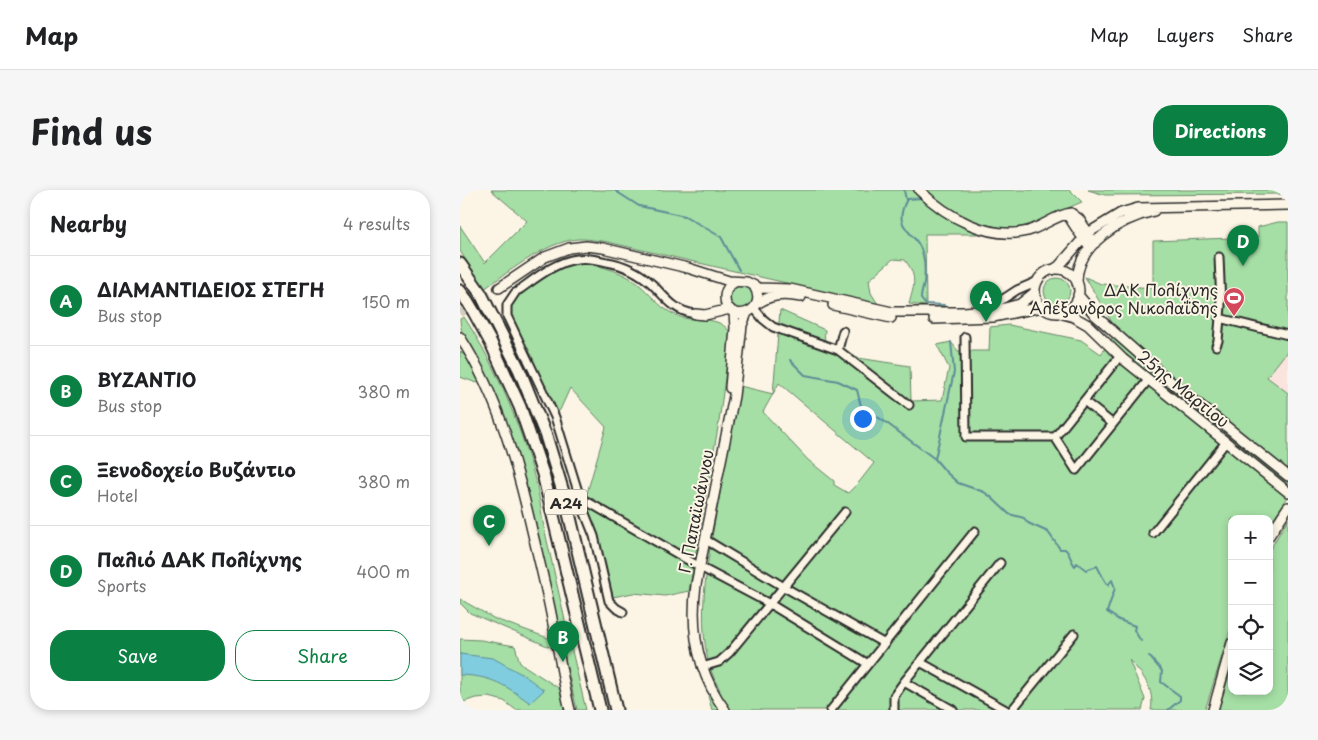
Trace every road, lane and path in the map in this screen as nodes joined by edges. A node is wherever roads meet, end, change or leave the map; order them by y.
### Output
1 (919, 190) edge
2 (1288, 205) edge
3 (1172, 207) junction
4 (1085, 236) junction
5 (1092, 245) junction
6 (1219, 257) dead end
7 (460, 264) edge
8 (1053, 270) junction
9 (698, 271) junction
10 (1038, 281) junction
11 (735, 282) junction
12 (1077, 284) junction
13 (754, 286) junction
14 (500, 288) tunnel mouth
15 (460, 291) edge
16 (1036, 292) junction
17 (1078, 295) junction
18 (725, 296) junction
19 (1042, 307) junction
20 (752, 309) junction
21 (732, 311) junction
22 (964, 312) junction
23 (1059, 313) junction
24 (695, 314) junction
25 (1219, 318) junction
26 (843, 331) dead end
27 (1288, 336) edge
28 (460, 337) edge
29 (965, 337) dead end
30 (1216, 346) dead end
31 (838, 350) junction
32 (1120, 356) junction
33 (1149, 379) junction
34 (1084, 401) junction
35 (909, 405) dead end
36 (729, 415) junction
37 (1113, 424) junction
38 (1055, 437) junction
39 (1226, 442) junction
40 (1288, 476) edge
41 (1288, 492) edge
42 (581, 498) junction
43 (1288, 507) edge
44 (845, 512) dead end
45 (1273, 530) edge
46 (975, 531) dead end
47 (1153, 533) dead end
48 (706, 540) junction
49 (1000, 564) dead end
50 (700, 567) junction
51 (784, 587) junction
52 (770, 604) junction
53 (623, 612) dead end
54 (1074, 634) dead end
55 (885, 644) junction
56 (1230, 650) edge
57 (920, 662) junction
58 (868, 664) junction
59 (702, 667) junction
60 (904, 682) junction
61 (1216, 709) edge
62 (570, 710) edge
63 (600, 710) edge
64 (616, 710) edge
65 (725, 710) edge
66 (831, 710) edge
67 (894, 710) edge
68 (953, 710) edge
69 (1006, 710) edge
70 (1012, 710) edge

1 - 4 street
2 - 3 street
3 - 4 street
3 - 5 street
4 - 5 street
4 - 8 street
5 - 12 street
6 - 25 street
7 - 64 highway, Α24
8 - 10 street
8 - 12 street
9 - 11 street
9 - 14 street
9 - 18 street
10 - 16 street
10 - 22 street
11 - 13 street
11 - 18 street
12 - 17 street
13 - 20 street
13 - 22 street
15 - 63 highway, Α24
16 - 19 street
16 - 22 street
17 - 23 street
17 - 40 street, 25ης Μαρτίου
18 - 21 street
18 - 24 street
19 - 20 street
19 - 23 street
20 - 21 street
20 - 31 street
20 - 36 street, Γ. Παπαϊωάννου
21 - 24 street
21 - 36 street
23 - 32 street, 25ης Μαρτίου
24 - 42 street
25 - 27 street
25 - 30 street
26 - 31 street
28 - 62 street
29 - 38 street
31 - 35 street
32 - 33 street, 25ης Μαρτίου
32 - 34 street
33 - 37 street
33 - 39 street, 25ης Μαρτίου
34 - 37 street
34 - 38 street
36 - 48 street, Γ. Παπαϊωάννου
37 - 38 street
39 - 41 street, 25ης Μαρτίου
39 - 47 street
42 - 50 street
42 - 53 street
43 - 45 street
44 - 51 street
46 - 55 street
48 - 50 street, Γ. Παπαϊωάννου
48 - 51 street
49 - 57 street
50 - 52 street
50 - 59 street, Γ. Παπαϊωάννου
51 - 52 street
51 - 55 street
52 - 58 street
52 - 59 street
54 - 70 street
55 - 58 street
56 - 61 street
57 - 60 street
57 - 69 street
58 - 66 street
59 - 65 street, Γ. Παπαϊωάννου
60 - 67 street
60 - 68 street

